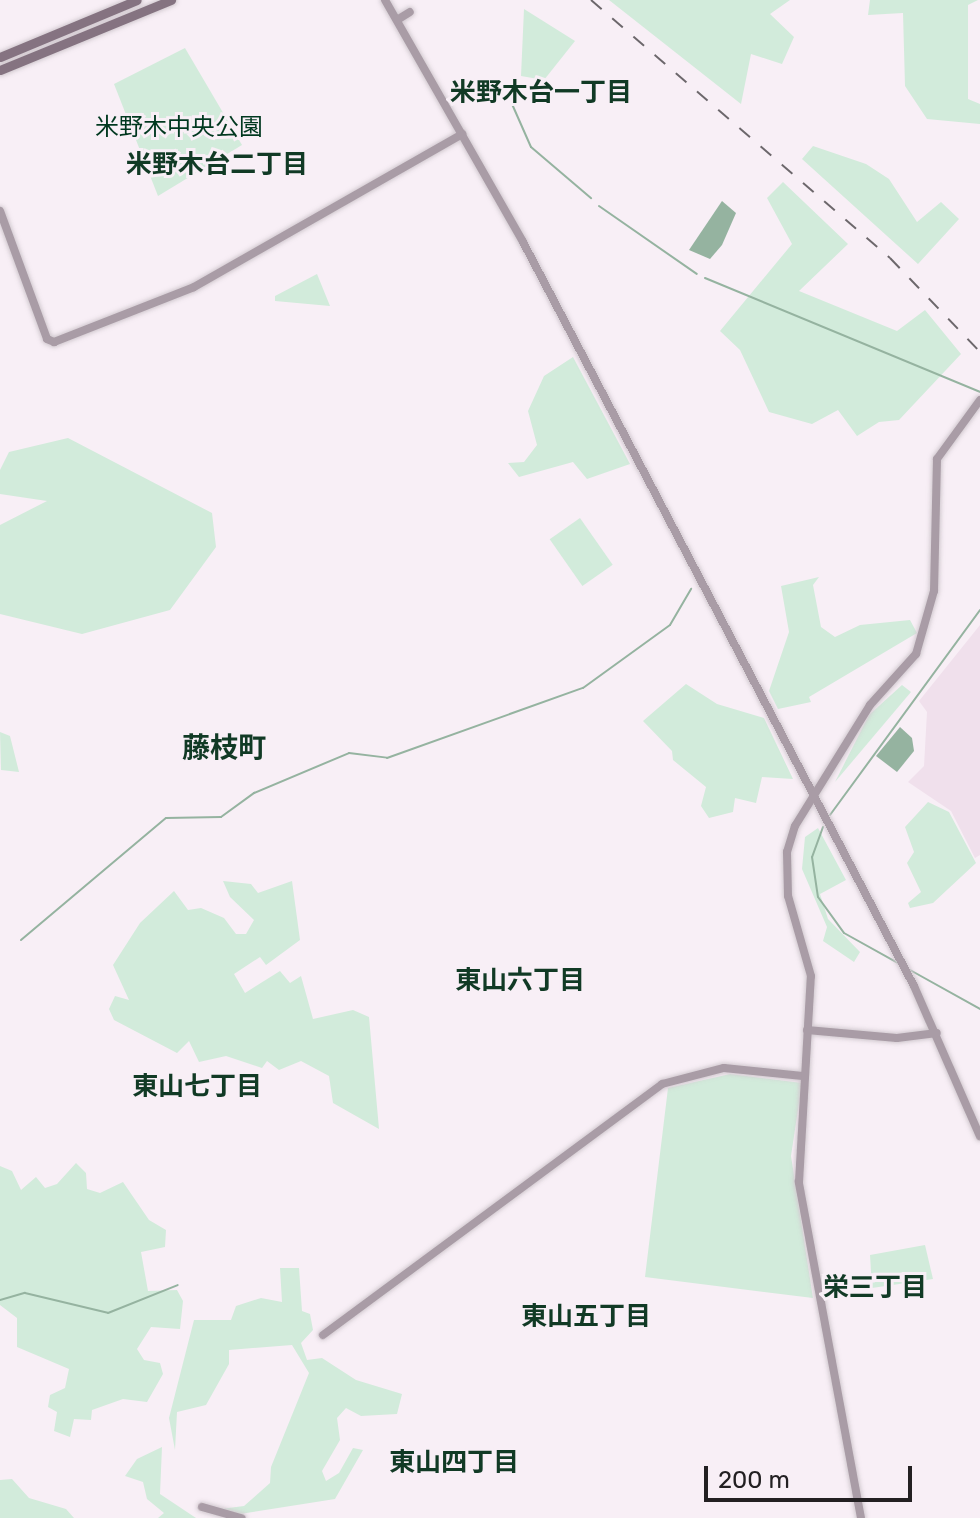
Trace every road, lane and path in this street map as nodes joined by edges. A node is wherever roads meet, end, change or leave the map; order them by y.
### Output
1 (137, 0) edge
2 (171, 0) edge
3 (385, 0) edge
4 (410, 12) dead end
5 (397, 20) junction
6 (0, 57) edge
7 (0, 70) edge
8 (462, 134) junction
9 (0, 211) edge
10 (980, 400) edge
11 (813, 797) junction
12 (807, 1030) junction
13 (937, 1033) junction
14 (803, 1076) junction
15 (980, 1136) edge
16 (323, 1335) dead end
17 (202, 1507) dead end
18 (241, 1518) edge
19 (861, 1518) edge

1 - 6 main road
2 - 7 main road
3 - 5 street
4 - 5 street
5 - 8 street
8 - 9 street
8 - 11 street
10 - 11 street
11 - 12 street
11 - 13 street
12 - 13 street
12 - 14 street
13 - 15 street
14 - 16 street
14 - 19 street
17 - 18 street

